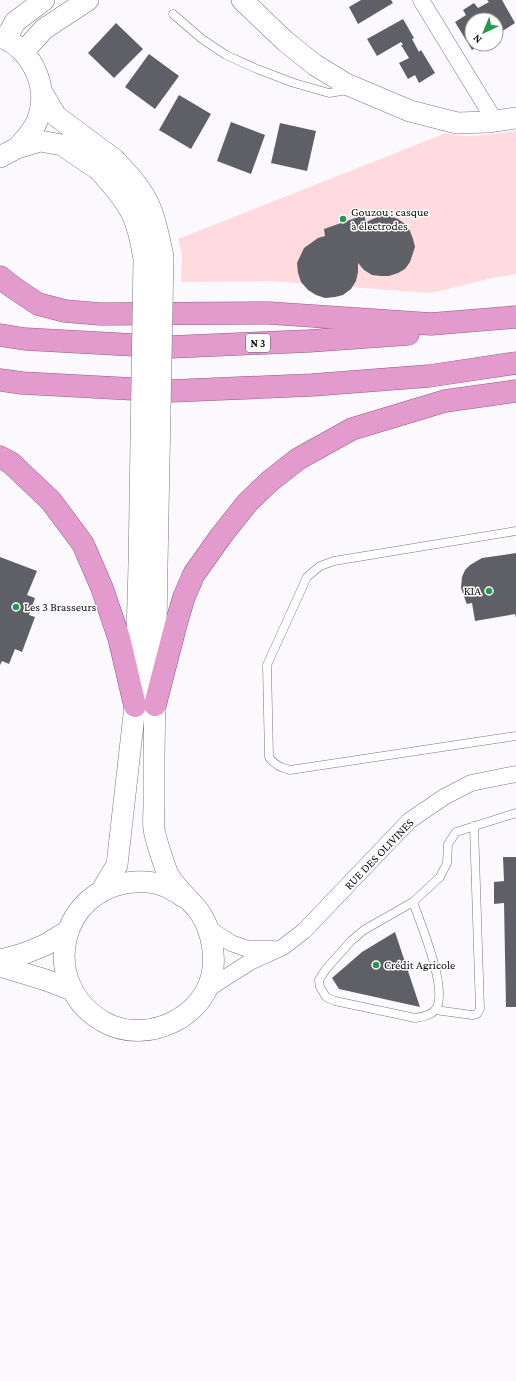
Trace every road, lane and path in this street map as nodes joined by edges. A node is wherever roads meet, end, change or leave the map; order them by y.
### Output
1 (44, 0) edge
2 (88, 0) edge
3 (242, 0) edge
4 (421, 0) edge
5 (173, 14) dead end
6 (3, 38) edge
7 (23, 52) junction
8 (356, 88) junction
9 (41, 91) junction
10 (516, 118) edge
11 (495, 121) junction
12 (9, 152) edge
13 (106, 165) junction
14 (0, 277) edge
15 (516, 318) edge
16 (0, 335) edge
17 (516, 363) edge
18 (0, 380) edge
19 (516, 390) edge
20 (0, 457) edge
21 (516, 531) edge
22 (145, 705) junction
23 (516, 736) edge
24 (516, 774) edge
25 (516, 813) edge
26 (474, 826) junction
27 (102, 890) junction
28 (184, 897) junction
29 (413, 902) junction
30 (208, 928) junction
31 (68, 931) junction
32 (277, 949) junction
33 (0, 960) edge
34 (0, 966) edge
35 (72, 990) junction
36 (206, 990) junction
37 (436, 1010) junction

1 - 6 street
2 - 7 street
3 - 8 street
4 - 11 street
5 - 8 lane
6 - 7 street
7 - 9 street
8 - 11 street
9 - 12 street
9 - 13 street
10 - 11 street
12 - 13 street
13 - 22 street, bridge
14 - 15 highway
15 - 16 highway, N 3
17 - 18 highway
19 - 22 highway
20 - 22 highway
21 - 23 lane
22 - 27 street
22 - 28 street
24 - 32 street, RUE DES OLIVINES
25 - 26 lane
26 - 29 lane
26 - 37 lane
27 - 28 street
27 - 31 street
28 - 30 street
29 - 37 lane
29 - 37 lane
30 - 32 street
30 - 36 street
31 - 33 street
31 - 35 street
32 - 36 street, RUE DES OLIVINES
34 - 35 street
35 - 36 street

